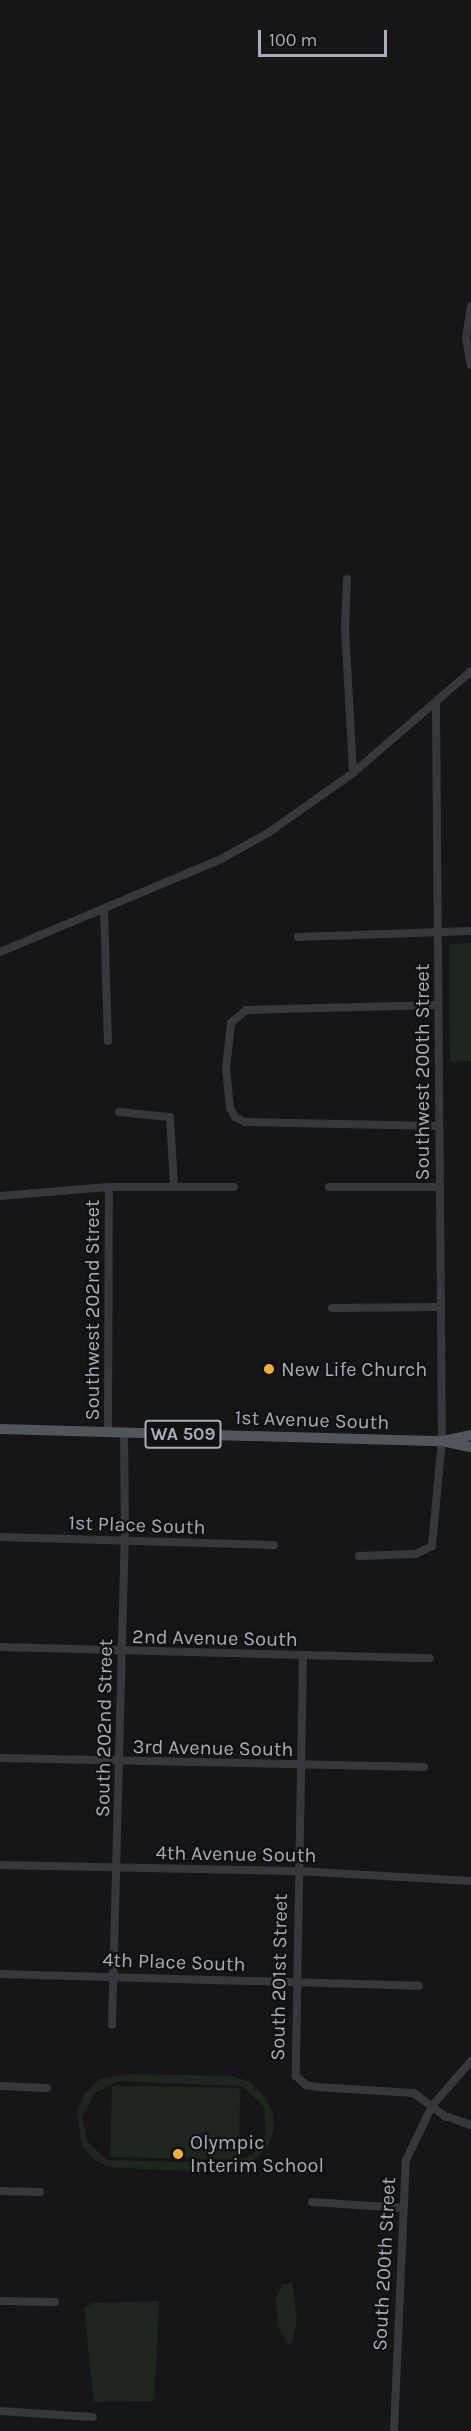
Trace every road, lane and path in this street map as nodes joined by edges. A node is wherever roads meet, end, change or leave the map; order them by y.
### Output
1 (471, 306) edge
2 (471, 365) edge
3 (347, 579) dead end
4 (471, 671) edge
5 (436, 703) junction
6 (353, 773) junction
7 (104, 909) junction
8 (471, 931) edge
9 (438, 932) junction
10 (298, 937) dead end
11 (0, 952) edge
12 (437, 1005) junction
13 (108, 1041) dead end
14 (119, 1112) dead end
15 (439, 1126) junction
16 (440, 1186) junction
17 (174, 1187) junction
18 (234, 1187) dead end
19 (329, 1187) dead end
20 (109, 1188) junction
21 (0, 1196) edge
22 (441, 1307) junction
23 (332, 1308) dead end
24 (0, 1429) edge
25 (108, 1432) junction
26 (124, 1432) junction
27 (471, 1435) edge
28 (442, 1441) junction
29 (471, 1447) edge
30 (0, 1537) edge
31 (125, 1542) junction
32 (274, 1545) dead end
33 (359, 1556) dead end
34 (0, 1647) edge
35 (122, 1652) junction
36 (303, 1656) junction
37 (430, 1658) dead end
38 (0, 1758) edge
39 (119, 1762) junction
40 (300, 1766) junction
41 (424, 1767) dead end
42 (0, 1865) edge
43 (117, 1868) junction
44 (298, 1871) junction
45 (471, 1881) edge
46 (0, 1974) edge
47 (113, 1977) junction
48 (296, 1982) junction
49 (419, 1986) dead end
50 (112, 2025) dead end
51 (471, 2061) edge
52 (0, 2086) edge
53 (47, 2088) dead end
54 (432, 2106) junction
55 (471, 2125) edge
56 (0, 2191) edge
57 (40, 2192) dead end
58 (312, 2202) dead end
59 (403, 2208) junction
60 (0, 2301) edge
61 (55, 2302) dead end
62 (0, 2411) edge
63 (93, 2417) dead end
64 (394, 2431) edge

1 - 2 street
3 - 6 street
4 - 5 street
5 - 6 street
5 - 9 street, Southwest 200th Street
6 - 7 street
7 - 11 street
7 - 13 street
8 - 9 street
9 - 10 street
9 - 12 street, Southwest 200th Street
12 - 15 street, Southwest 200th Street
12 - 15 street
14 - 17 street
15 - 16 street, Southwest 200th Street
16 - 19 street
16 - 22 street, Southwest 200th Street
17 - 18 street
17 - 20 street
20 - 21 street
20 - 25 street, Southwest 202nd Street
22 - 23 street
22 - 28 street, Southwest 200th Street
24 - 25 main road, 1st Avenue South / WA 509
25 - 26 main road, 1st Avenue South / WA 509
26 - 28 main road, 1st Avenue South / WA 509
26 - 31 street, South 202nd Street
27 - 28 main road, 1st Avenue South / WA 509
28 - 29 main road, 1st Avenue South / WA 509
28 - 33 street
30 - 31 street, 1st Place South
31 - 32 street, 1st Place South
31 - 35 street, South 202nd Street
34 - 35 street, 2nd Avenue South
35 - 36 street, 2nd Avenue South
35 - 39 street, South 202nd Street
36 - 37 street, 2nd Avenue South
36 - 40 street, South 201st Street
38 - 39 street, 3rd Avenue South
39 - 40 street, 3rd Avenue South
39 - 43 street, South 202nd Street
40 - 41 street, 3rd Avenue South
40 - 44 street, South 201st Street
42 - 43 street, 4th Avenue South
43 - 44 street, 4th Avenue South
43 - 47 street, South 202nd Street
44 - 45 street, 4th Avenue South
44 - 48 street, South 201st Street
46 - 47 street, 4th Place South
47 - 48 street, 4th Place South
47 - 50 street, South 202nd Street
48 - 49 street, 4th Place South
48 - 54 street, South 201st Street
51 - 54 street, South 200th Street
52 - 53 street
54 - 55 street
54 - 59 street, South 200th Street
56 - 57 street
58 - 59 street
59 - 64 street, South 200th Street
60 - 61 street
62 - 63 street

